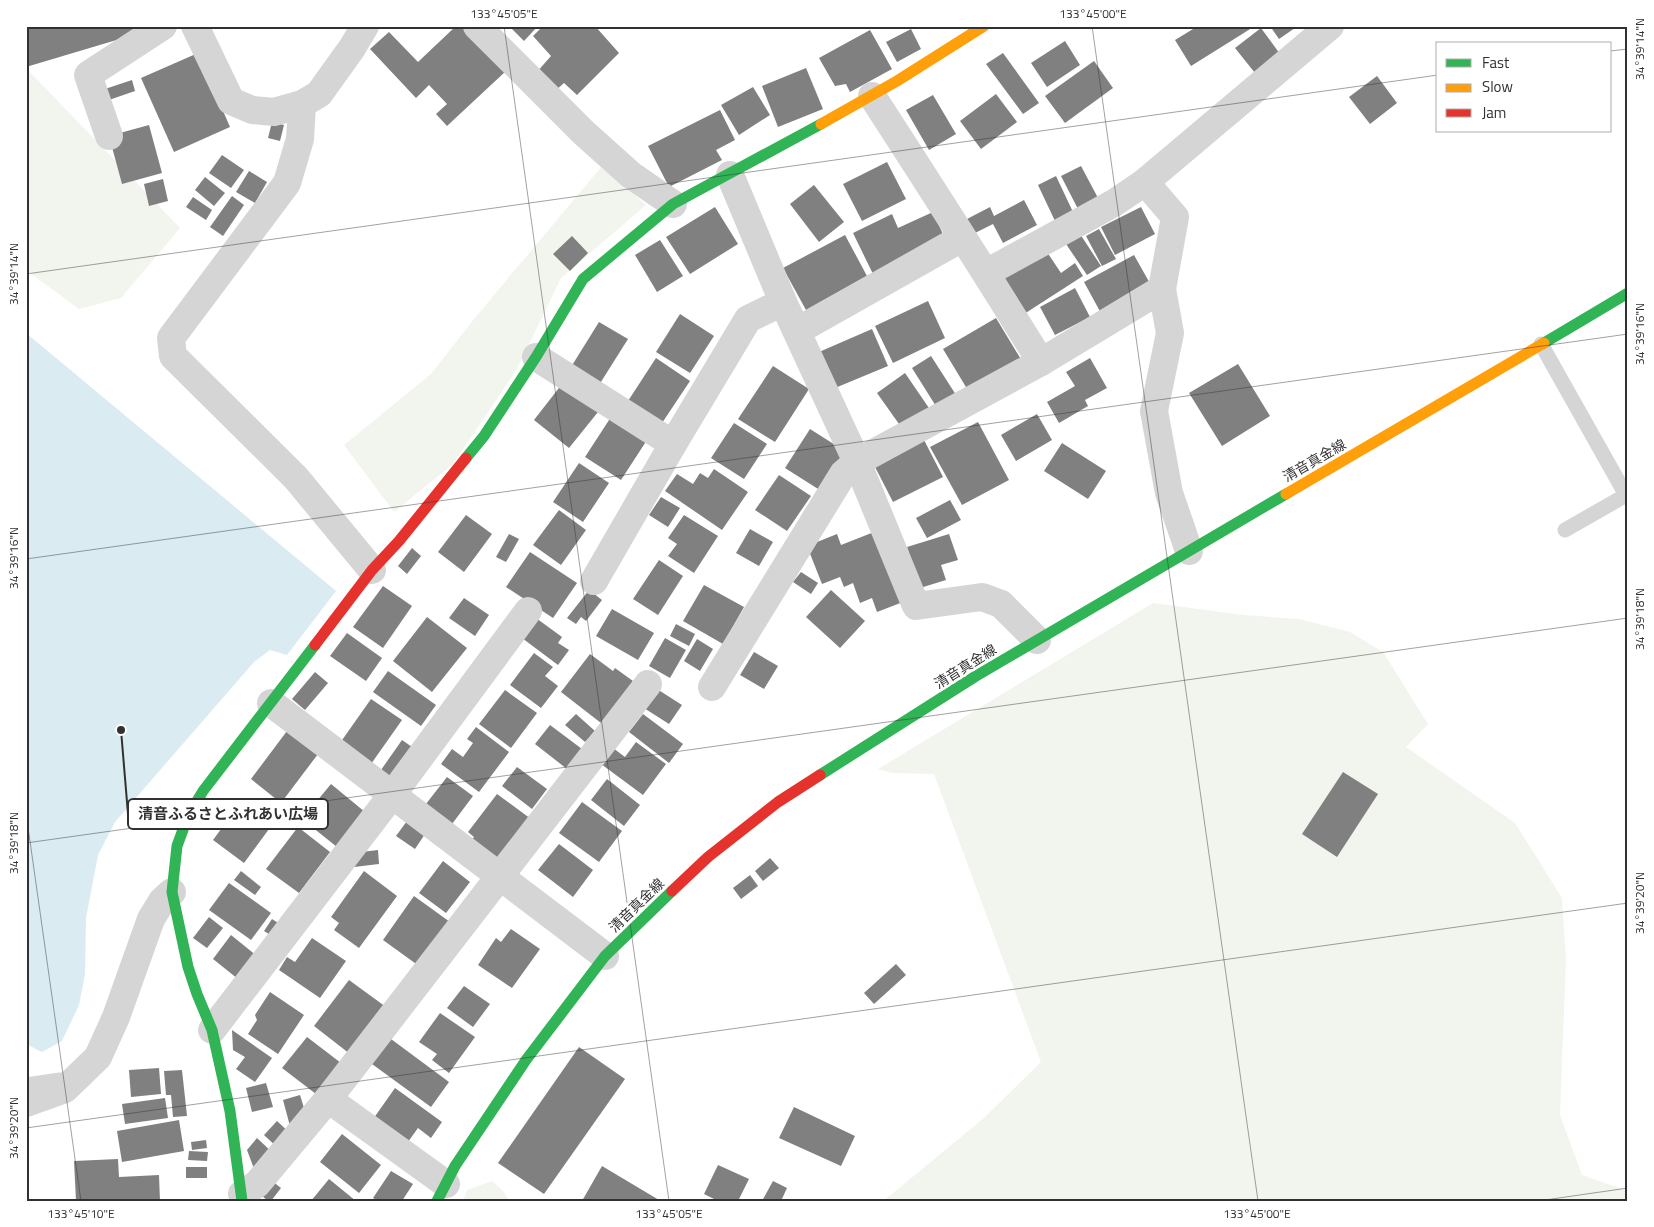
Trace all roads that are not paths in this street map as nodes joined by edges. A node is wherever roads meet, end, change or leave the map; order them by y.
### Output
1 (163, 26) edge
2 (195, 26) edge
3 (365, 26) edge
4 (477, 26) edge
5 (984, 26) edge
6 (1330, 26) edge
7 (872, 96) junction
8 (302, 104) junction
9 (109, 136) dead end
10 (730, 175) junction
11 (1145, 182) junction
12 (673, 204) junction
13 (962, 238) junction
14 (986, 273) junction
15 (1162, 289) junction
16 (1628, 292) edge
17 (782, 302) junction
18 (797, 331) junction
19 (1541, 344) junction
20 (536, 357) junction
21 (1042, 362) junction
22 (673, 444) junction
23 (857, 462) junction
24 (1627, 494) edge
25 (1565, 530) dead end
26 (1189, 551) junction
27 (372, 570) junction
28 (594, 581) dead end
29 (528, 612) dead end
30 (1037, 640) junction
31 (648, 684) dead end
32 (712, 687) dead end
33 (271, 703) junction
34 (392, 795) junction
35 (501, 877) junction
36 (172, 892) junction
37 (605, 956) junction
38 (212, 1030) junction
39 (76, 1078) junction
40 (26, 1085) edge
41 (328, 1100) junction
42 (26, 1103) edge
43 (441, 1192) edge
44 (242, 1197) edge

1 - 9 street
2 - 8 street
3 - 8 street
4 - 12 street
5 - 7 street
6 - 11 street
7 - 10 street
7 - 13 street
8 - 27 street
10 - 12 street
10 - 17 street
11 - 14 street
11 - 15 street
12 - 20 street
13 - 14 street
13 - 18 street
14 - 21 street
15 - 21 street
15 - 26 street
16 - 19 street, 清音真金線
17 - 18 street
17 - 22 street
18 - 23 street
19 - 24 lane
19 - 26 street, 清音真金線
20 - 22 street
20 - 27 street
21 - 23 street
22 - 28 street
23 - 30 street
23 - 32 street
24 - 25 lane
26 - 30 street, 清音真金線
27 - 33 street
29 - 34 street
30 - 37 street, 清音真金線
31 - 35 street
33 - 34 street
33 - 36 street
34 - 35 street
34 - 38 street
35 - 37 street
35 - 41 street
36 - 38 street
36 - 39 street
37 - 43 street, 清音真金線
38 - 44 street
39 - 40 lane
39 - 42 street
41 - 43 street
41 - 44 street

